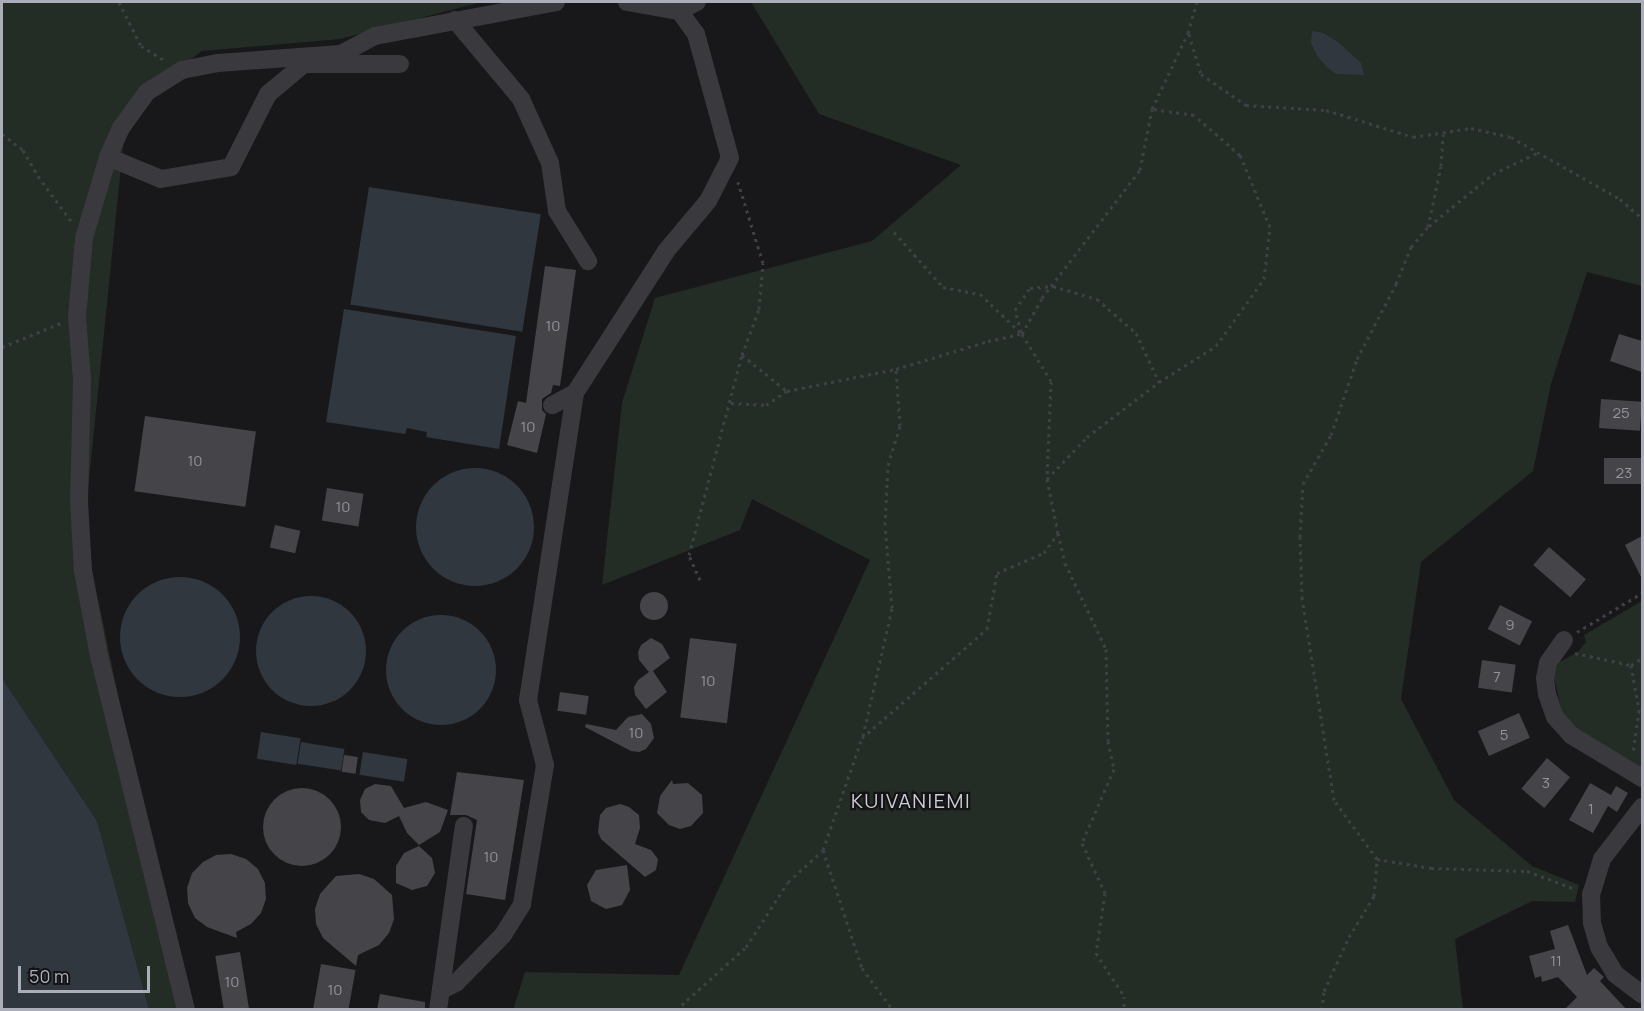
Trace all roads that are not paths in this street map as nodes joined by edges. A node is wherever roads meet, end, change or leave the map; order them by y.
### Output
1 (556, 2) edge
2 (627, 2) edge
3 (697, 2) edge
4 (679, 11) junction
5 (455, 20) junction
6 (400, 64) dead end
7 (108, 157) junction
8 (588, 261) dead end
9 (574, 393) junction
10 (552, 405) dead end
11 (1562, 644) road end
12 (1642, 778) edge
13 (1642, 807) edge
14 (464, 826) dead end
15 (442, 990) junction
16 (1642, 994) edge
17 (186, 1010) edge
18 (438, 1010) edge

1 - 5 street
2 - 4 street
3 - 4 street
4 - 9 street
5 - 7 street
5 - 8 street
6 - 7 street
7 - 17 street
9 - 10 street
9 - 15 street
11 - 12 street
13 - 16 street
14 - 15 street
15 - 18 street

